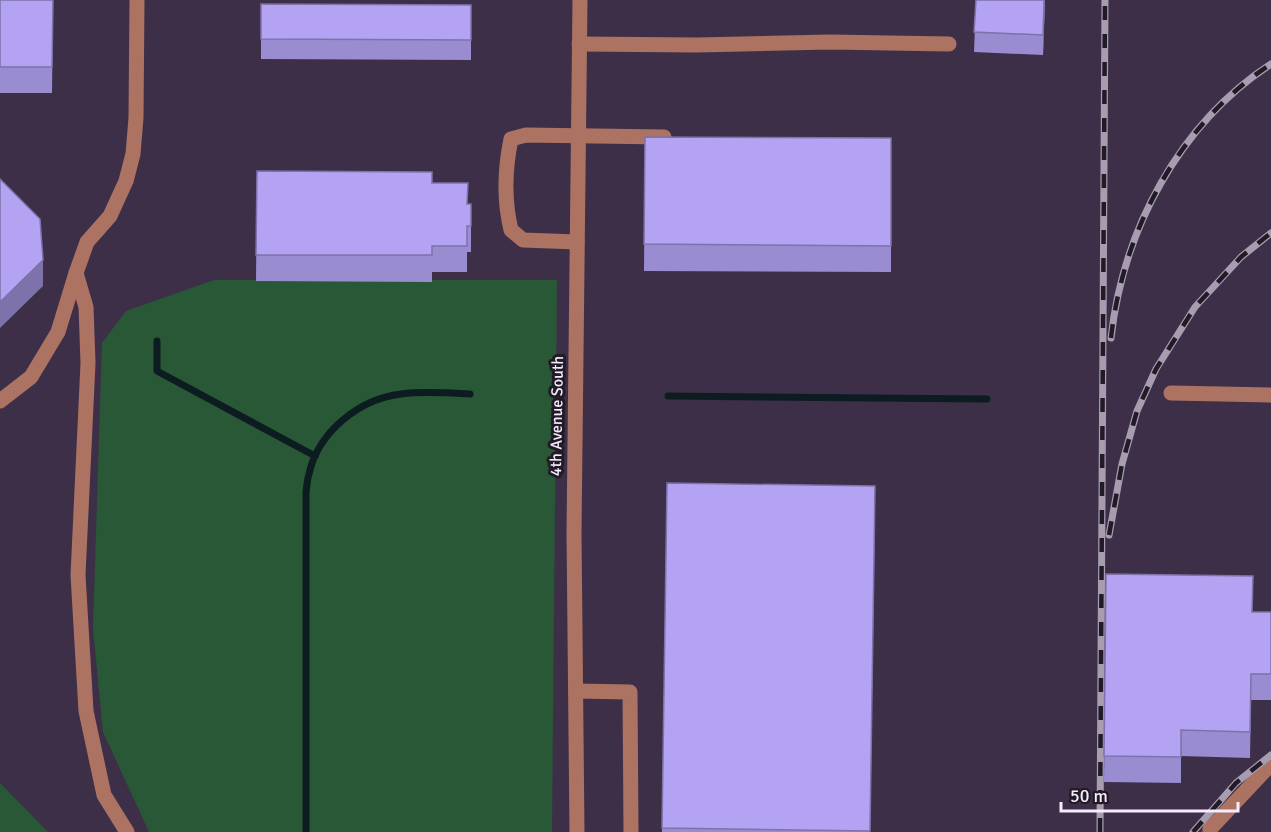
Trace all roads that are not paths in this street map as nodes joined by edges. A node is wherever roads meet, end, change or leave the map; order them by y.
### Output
1 (137, 0) edge
2 (580, 0) edge
3 (579, 44) junction
4 (949, 44) dead end
5 (578, 136) junction
6 (679, 137) edge
7 (577, 242) junction
8 (76, 273) junction
9 (1171, 393) dead end
10 (1271, 395) edge
11 (0, 401) edge
12 (576, 691) junction
13 (1271, 764) edge
14 (127, 832) edge
15 (577, 832) edge
16 (630, 832) edge
17 (1210, 832) edge

1 - 8 street
2 - 3 street, 4th Avenue South
3 - 4 street
3 - 5 street, 4th Avenue South
5 - 6 street
5 - 7 street, 4th Avenue South
5 - 7 street
7 - 12 street, 4th Avenue South
8 - 11 street
8 - 14 street
9 - 10 street
12 - 15 street, 4th Avenue South
12 - 16 street
13 - 17 street

